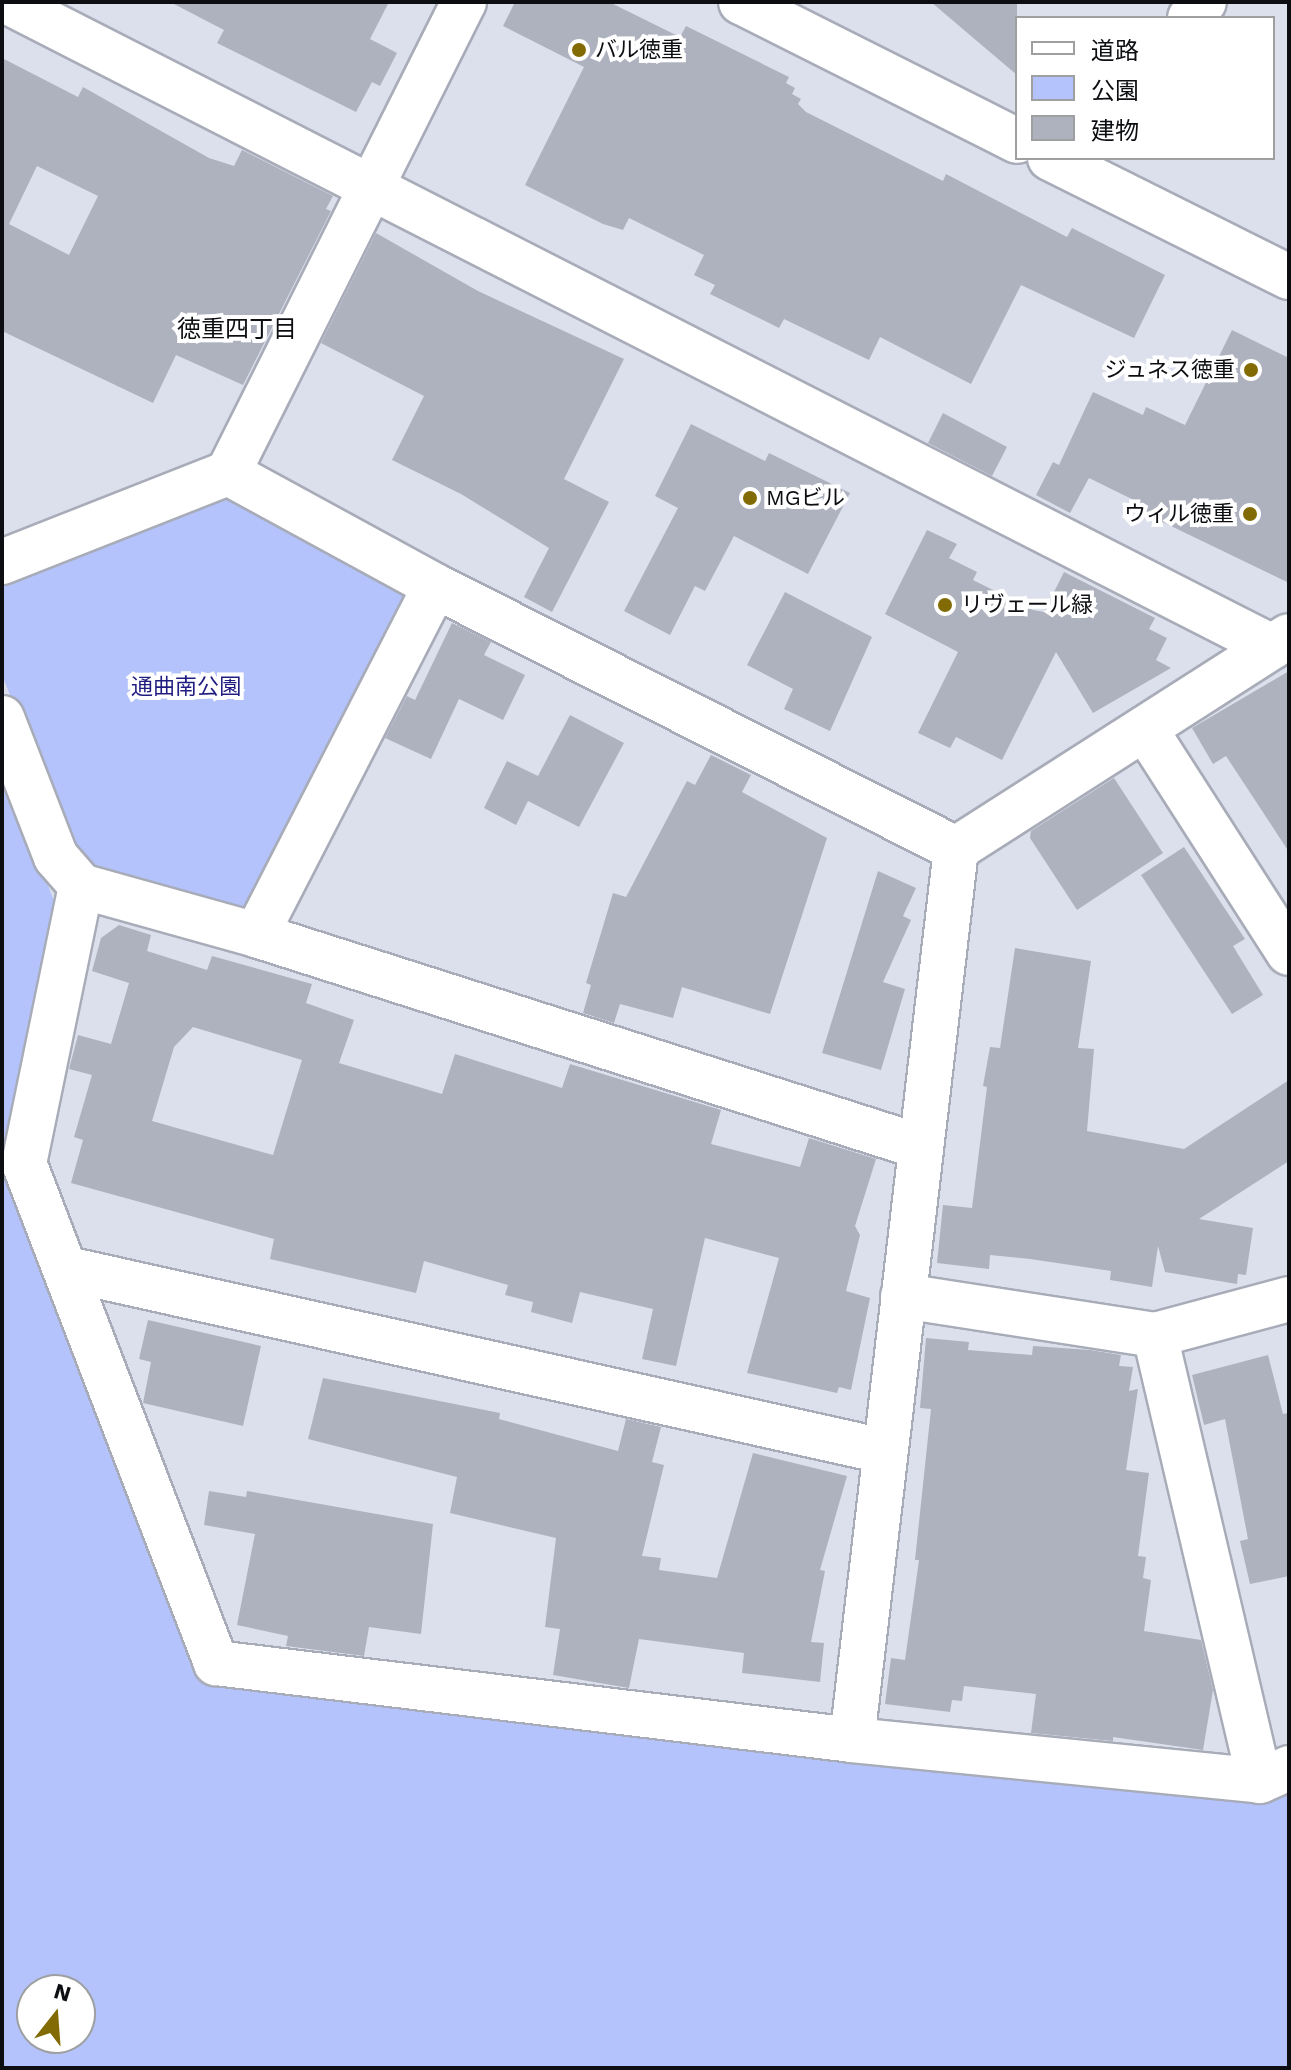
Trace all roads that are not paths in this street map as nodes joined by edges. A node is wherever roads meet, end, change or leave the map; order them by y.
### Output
1 (8, 2) edge
2 (464, 2) edge
3 (741, 2) edge
4 (1015, 140) edge
5 (1058, 160) edge
6 (370, 187) junction
7 (1289, 277) edge
8 (228, 473) junction
9 (2, 562) edge
10 (435, 586) junction
11 (1280, 642) edge
12 (2, 718) edge
13 (1145, 729) junction
14 (956, 849) junction
15 (81, 886) junction
16 (256, 935) junction
17 (1289, 953) edge
18 (918, 1146) junction
19 (67, 1269) junction
20 (903, 1296) junction
21 (1289, 1299) edge
22 (1155, 1335) junction
23 (883, 1451) junction
24 (852, 1740) junction
25 (1275, 1774) edge

1 - 6 street
2 - 6 street
3 - 4 street
5 - 7 street
6 - 8 street
6 - 11 street
8 - 9 street
8 - 10 street
10 - 14 street
10 - 16 street
11 - 13 street
12 - 15 street
13 - 14 street
13 - 17 street
14 - 18 street
15 - 16 street
15 - 19 street
16 - 18 street
18 - 20 street
19 - 23 street
19 - 24 street
20 - 22 street
20 - 23 street
21 - 22 street
22 - 25 street
23 - 24 street
24 - 25 street

